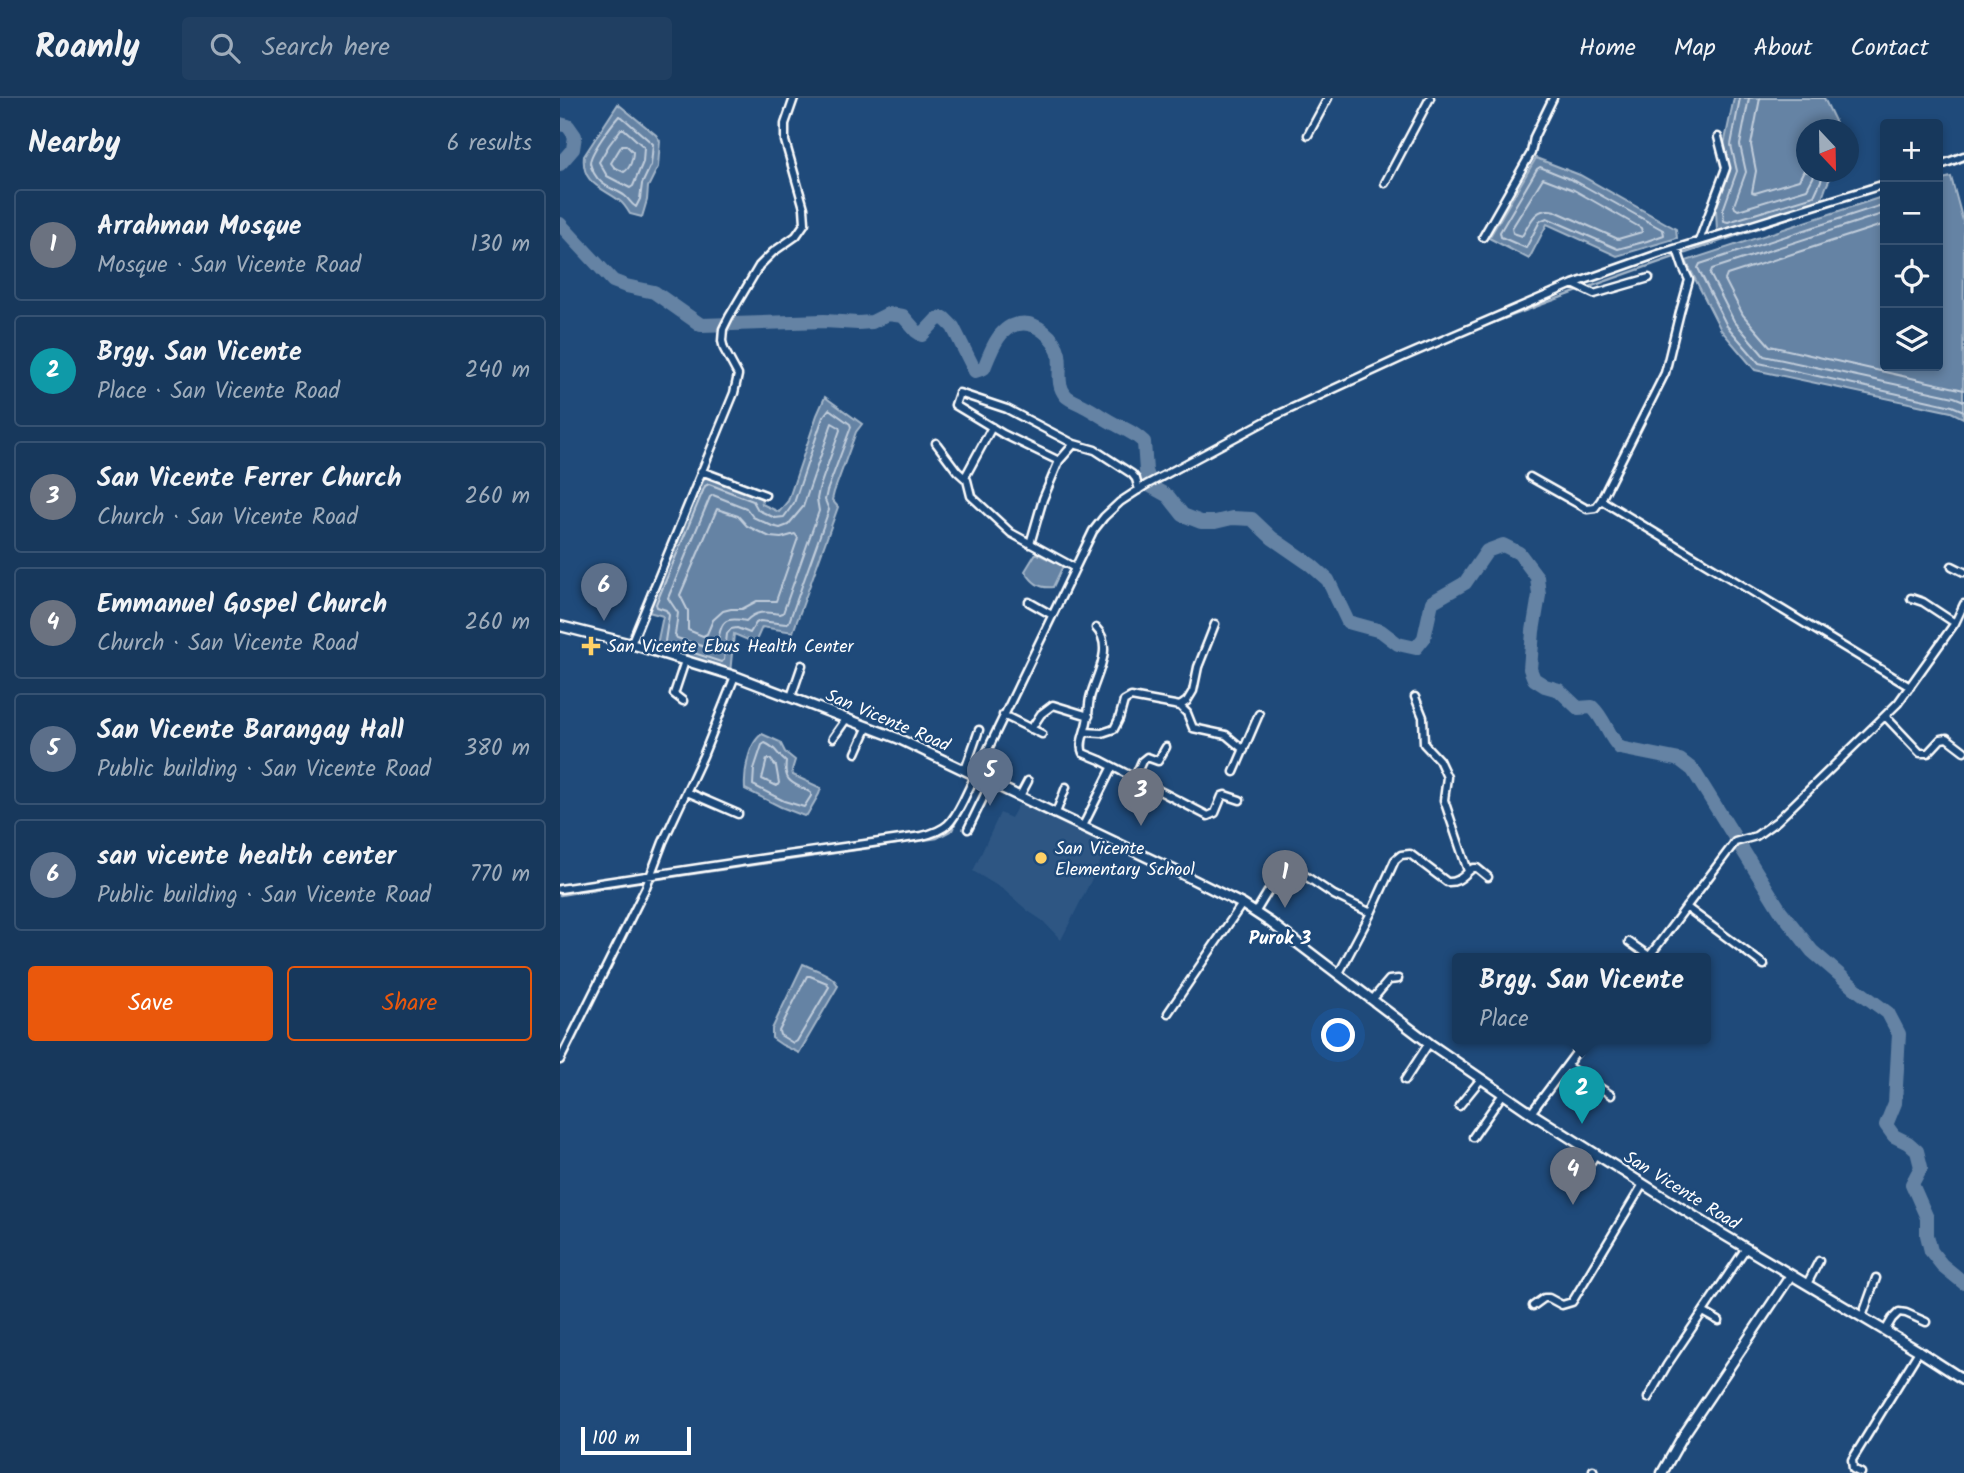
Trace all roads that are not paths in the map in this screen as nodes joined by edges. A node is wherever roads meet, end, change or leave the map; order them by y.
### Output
1 (794, 98) edge
2 (1328, 98) edge
3 (1430, 98) edge
4 (1553, 98) edge
5 (1308, 135) dead end
6 (1718, 137) dead end
7 (1964, 156) edge
8 (1943, 164) edge
9 (1385, 183) dead end
10 (1880, 186) edge
11 (1483, 237) dead end
12 (1699, 242) junction
13 (1678, 253) junction
14 (1648, 278) dead end
15 (1576, 286) junction
16 (992, 427) junction
17 (936, 443) dead end
18 (1074, 444) junction
19 (1059, 461) junction
20 (702, 471) junction
21 (965, 477) junction
22 (1530, 477) dead end
23 (1139, 490) junction
24 (765, 495) dead end
25 (1601, 500) junction
26 (1030, 544) junction
27 (1952, 566) dead end
28 (1075, 568) junction
29 (1964, 572) edge
30 (1911, 598) dead end
31 (1029, 602) dead end
32 (1964, 604) edge
33 (1052, 615) junction
34 (1955, 623) junction
35 (1215, 624) dead end
36 (560, 626) edge
37 (1096, 628) dead end
38 (631, 644) junction
39 (685, 661) junction
40 (802, 665) dead end
41 (735, 676) junction
42 (1910, 687) junction
43 (791, 697) junction
44 (1415, 697) dead end
45 (683, 701) dead end
46 (1180, 706) junction
47 (1259, 714) dead end
48 (1003, 715) junction
49 (1089, 716) junction
50 (1885, 716) junction
51 (847, 718) junction
52 (868, 726) junction
53 (1031, 729) junction
54 (979, 730) dead end
55 (1085, 732) junction
56 (1042, 734) dead end
57 (833, 738) dead end
58 (1166, 747) dead end
59 (1244, 750) junction
60 (1964, 751) edge
61 (856, 753) dead end
62 (1112, 768) junction
63 (965, 770) junction
64 (1234, 772) dead end
65 (974, 775) junction
66 (1134, 779) junction
67 (1028, 780) dead end
68 (990, 782) junction
69 (1066, 787) dead end
70 (687, 792) junction
71 (1020, 796) junction
72 (1240, 800) dead end
73 (1056, 813) junction
74 (738, 814) dead end
75 (1083, 826) junction
76 (968, 829) dead end
77 (1468, 871) junction
78 (1301, 873) dead end
79 (649, 875) junction
80 (1488, 877) dead end
81 (560, 890) edge
82 (1269, 890) dead end
83 (1241, 904) junction
84 (1686, 907) junction
85 (1255, 913) junction
86 (1371, 913) junction
87 (1629, 942) dead end
88 (1643, 953) edge
89 (1651, 953) edge
90 (1764, 965) dead end
91 (1338, 975) junction
92 (1398, 979) dead end
93 (1372, 1000) junction
94 (1168, 1013) dead end
95 (1429, 1043) junction
96 (1583, 1044) edge
97 (560, 1060) edge
98 (1567, 1066) junction
99 (1481, 1079) junction
100 (1405, 1080) dead end
101 (1503, 1094) junction
102 (1611, 1095) dead end
103 (1459, 1106) dead end
104 (1531, 1113) junction
105 (1473, 1137) dead end
106 (1584, 1146) junction
107 (1596, 1154) junction
108 (1563, 1180) dead end
109 (1577, 1184) dead end
110 (1643, 1184) junction
111 (1746, 1248) junction
112 (1819, 1261) dead end
113 (1791, 1275) junction
114 (1876, 1278) dead end
115 (1807, 1284) junction
116 (1533, 1306) dead end
117 (1703, 1311) junction
118 (1862, 1317) junction
119 (1719, 1321) dead end
120 (1926, 1322) dead end
121 (1885, 1331) junction
122 (1919, 1351) junction
123 (1964, 1380) edge
124 (1648, 1398) dead end
125 (1662, 1473) edge
126 (1861, 1473) edge

1 - 20 street
2 - 5 street
3 - 9 street
4 - 11 street
6 - 12 street
7 - 8 street
10 - 12 street
12 - 13 street
13 - 15 street
13 - 25 street
14 - 15 street
15 - 23 street
16 - 18 street
16 - 19 street
16 - 21 street
17 - 21 street
18 - 19 street
18 - 23 street
19 - 26 street
20 - 24 street
20 - 38 street
21 - 26 street
22 - 25 street
23 - 28 street
25 - 42 street
26 - 28 street
27 - 29 street
28 - 33 street
30 - 34 street
31 - 33 street
32 - 34 street
33 - 48 street
34 - 42 street
35 - 46 street
36 - 38 street, San Vicente Road
37 - 49 street
38 - 39 street, San Vicente Road
39 - 41 street, San Vicente Road
39 - 45 street
40 - 43 street
41 - 43 street, San Vicente Road
41 - 70 street
42 - 50 street
43 - 51 street, San Vicente Road
44 - 77 street
46 - 55 street
46 - 59 street
47 - 59 street
48 - 53 street
48 - 65 street
49 - 53 street
49 - 55 street
50 - 60 street
50 - 84 street
51 - 52 street, San Vicente Road
51 - 57 street
52 - 61 street
52 - 63 street, San Vicente Road
53 - 56 street
54 - 63 street
55 - 62 street
58 - 66 street
59 - 64 street
62 - 66 street
62 - 75 street
63 - 65 street, San Vicente Road
65 - 68 street, San Vicente Road
65 - 79 street
66 - 72 street
67 - 71 street
68 - 71 street, San Vicente Road
68 - 76 street
69 - 73 street
70 - 74 street
70 - 79 street
71 - 73 street, San Vicente Road
73 - 75 street, San Vicente Road
75 - 83 street, San Vicente Road
77 - 80 street
77 - 86 street
78 - 86 street
79 - 81 street
79 - 97 street
82 - 85 street
83 - 85 street, San Vicente Road
83 - 94 street
84 - 89 street
84 - 90 street
85 - 91 street, San Vicente Road
86 - 91 street
87 - 88 street
91 - 93 street, San Vicente Road
92 - 93 street
93 - 95 street, San Vicente Road
95 - 99 street, San Vicente Road
95 - 100 street
96 - 98 street
98 - 102 street
98 - 104 street
99 - 101 street, San Vicente Road
99 - 103 street
101 - 104 street, San Vicente Road
101 - 105 street
104 - 106 street, San Vicente Road
106 - 107 street, San Vicente Road
106 - 108 street
107 - 109 street
107 - 110 street, San Vicente Road
110 - 111 street, San Vicente Road
110 - 116 street
111 - 113 street, San Vicente Road
111 - 117 street
112 - 115 street
113 - 115 street, San Vicente Road
113 - 125 street
114 - 118 street
115 - 118 street, San Vicente Road
117 - 119 street
117 - 124 street
118 - 121 street, San Vicente Road
120 - 121 street
121 - 122 street, San Vicente Road
122 - 123 street, San Vicente Road
122 - 126 street

